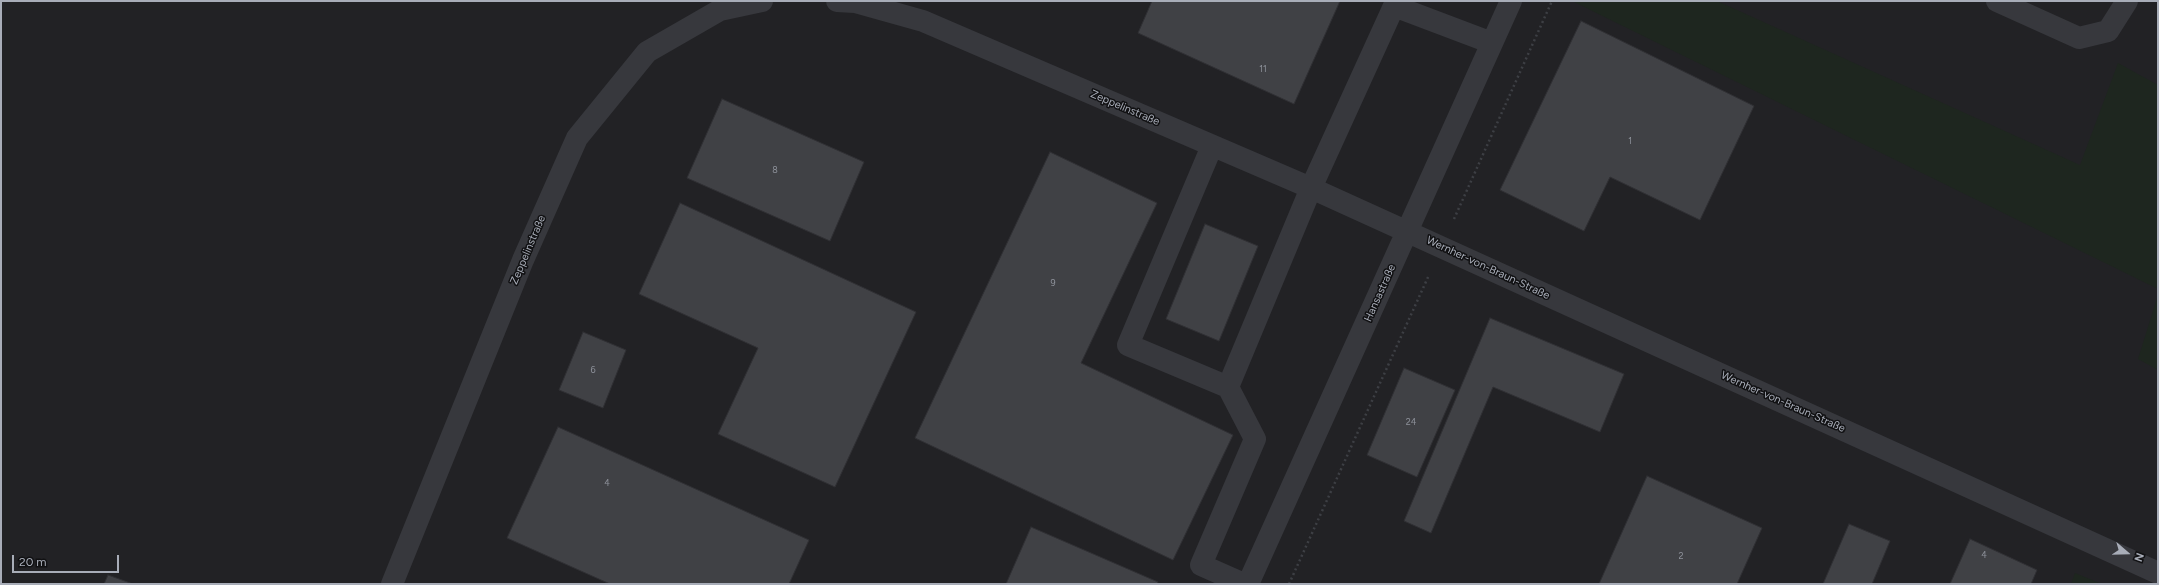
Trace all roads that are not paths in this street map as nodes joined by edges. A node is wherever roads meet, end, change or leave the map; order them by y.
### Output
1 (762, 1) edge
2 (837, 1) edge
3 (1511, 1) edge
4 (1997, 1) edge
5 (2127, 1) edge
6 (1395, 4) edge
7 (717, 6) edge
8 (1492, 43) junction
9 (1212, 146) junction
10 (1311, 188) junction
11 (1408, 231) junction
12 (1228, 387) junction
13 (2158, 573) edge
14 (392, 584) edge
15 (1244, 584) edge
16 (1248, 584) edge

1 - 7 street, Zeppelinstraße
2 - 9 street, Zeppelinstraße
3 - 8 street, Hansastraße
4 - 5 street
6 - 8 street
6 - 10 street
7 - 14 street, Zeppelinstraße
8 - 11 street, Hansastraße
9 - 10 street, Zeppelinstraße
9 - 12 street
10 - 11 street, Zeppelinstraße
10 - 12 street
11 - 13 street, Wernher-von-Braun-Straße
11 - 16 street, Hansastraße
12 - 15 street

